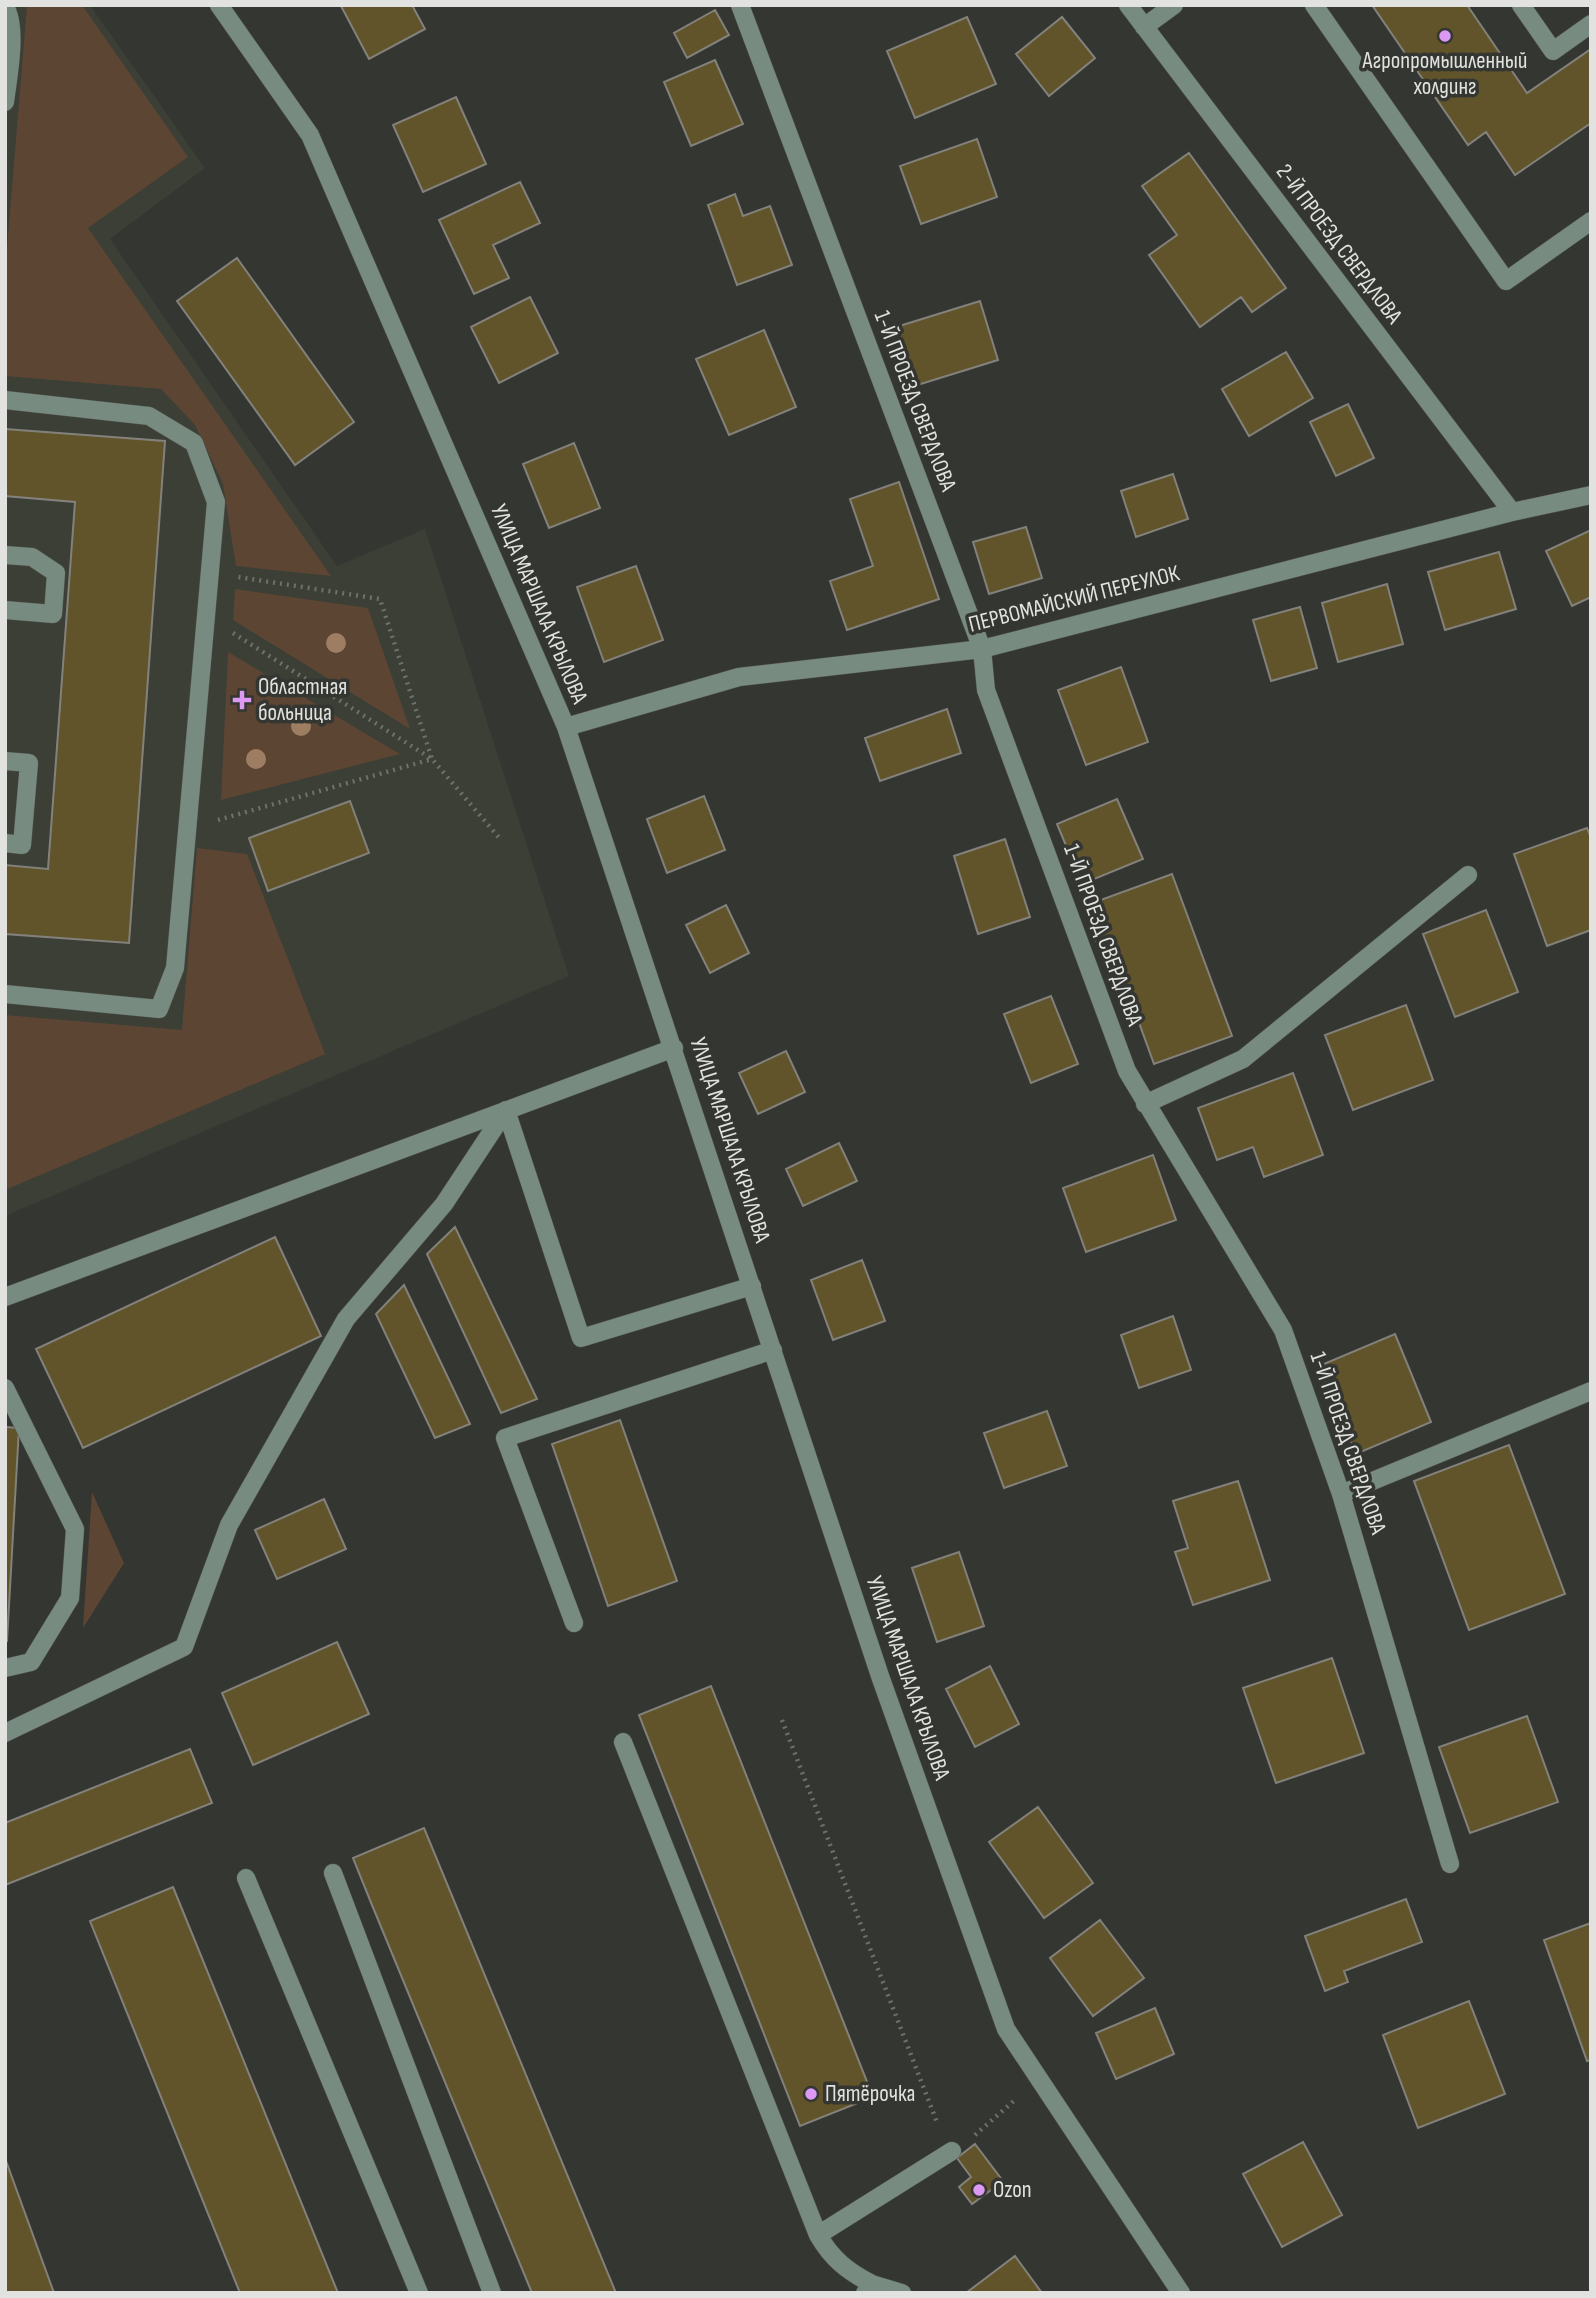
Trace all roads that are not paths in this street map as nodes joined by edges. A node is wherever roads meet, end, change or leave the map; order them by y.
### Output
1 (219, 5) edge
2 (740, 5) edge
3 (1128, 5) edge
4 (1174, 5) edge
5 (1314, 5) edge
6 (1521, 5) edge
7 (5, 7) edge
8 (1591, 24) edge
9 (1144, 27) junction
10 (5, 102) edge
11 (1591, 221) edge
12 (5, 400) edge
13 (1591, 495) edge
14 (1512, 512) junction
15 (5, 555) edge
16 (5, 610) edge
17 (982, 649) junction
18 (566, 727) junction
19 (5, 761) edge
20 (5, 843) edge
21 (1468, 874) dead end
22 (5, 993) edge
23 (674, 1048) junction
24 (1144, 1104) junction
25 (506, 1110) junction
26 (752, 1286) junction
27 (5, 1297) edge
28 (774, 1350) junction
29 (5, 1388) edge
30 (1591, 1391) edge
31 (1341, 1494) junction
32 (574, 1623) dead end
33 (5, 1668) edge
34 (5, 1732) edge
35 (623, 1742) dead end
36 (1450, 1864) dead end
37 (333, 1873) dead end
38 (246, 1878) dead end
39 (952, 2151) road end
40 (818, 2235) junction
41 (868, 2288) edge
42 (419, 2293) edge
43 (492, 2293) edge
44 (902, 2293) edge
45 (1181, 2293) edge

1 - 18 street, УЛИЦА МАРШАЛА КРЫЛОВА
2 - 17 street, 1-Й ПРОЕЗД СВЕРДЛОВА
3 - 9 street, 2-Й ПРОЕЗД СВЕРДЛОВА
4 - 9 street
5 - 11 street
6 - 8 street
7 - 10 street
9 - 14 street, 2-Й ПРОЕЗД СВЕРДЛОВА
12 - 22 street
13 - 14 street, ПЕРВОМАЙСКИЙ ПЕРЕУЛОК
14 - 17 street, ПЕРВОМАЙСКИЙ ПЕРЕУЛОК
15 - 16 street
17 - 18 street, ПЕРВОМАЙСКИЙ ПЕРЕУЛОК
17 - 24 street, 1-Й ПРОЕЗД СВЕРДЛОВА
18 - 23 street, УЛИЦА МАРШАЛА КРЫЛОВА
19 - 20 street
21 - 24 street
23 - 25 street
23 - 26 street, УЛИЦА МАРШАЛА КРЫЛОВА
24 - 31 street, 1-Й ПРОЕЗД СВЕРДЛОВА
25 - 26 street
25 - 27 street
25 - 34 street
26 - 28 street, УЛИЦА МАРШАЛА КРЫЛОВА
28 - 32 street
28 - 45 street, УЛИЦА МАРШАЛА КРЫЛОВА
29 - 33 street
30 - 31 street
31 - 36 street, 1-Й ПРОЕЗД СВЕРДЛОВА
35 - 40 street
37 - 43 street
38 - 42 street
39 - 40 street
40 - 41 street
41 - 44 street

